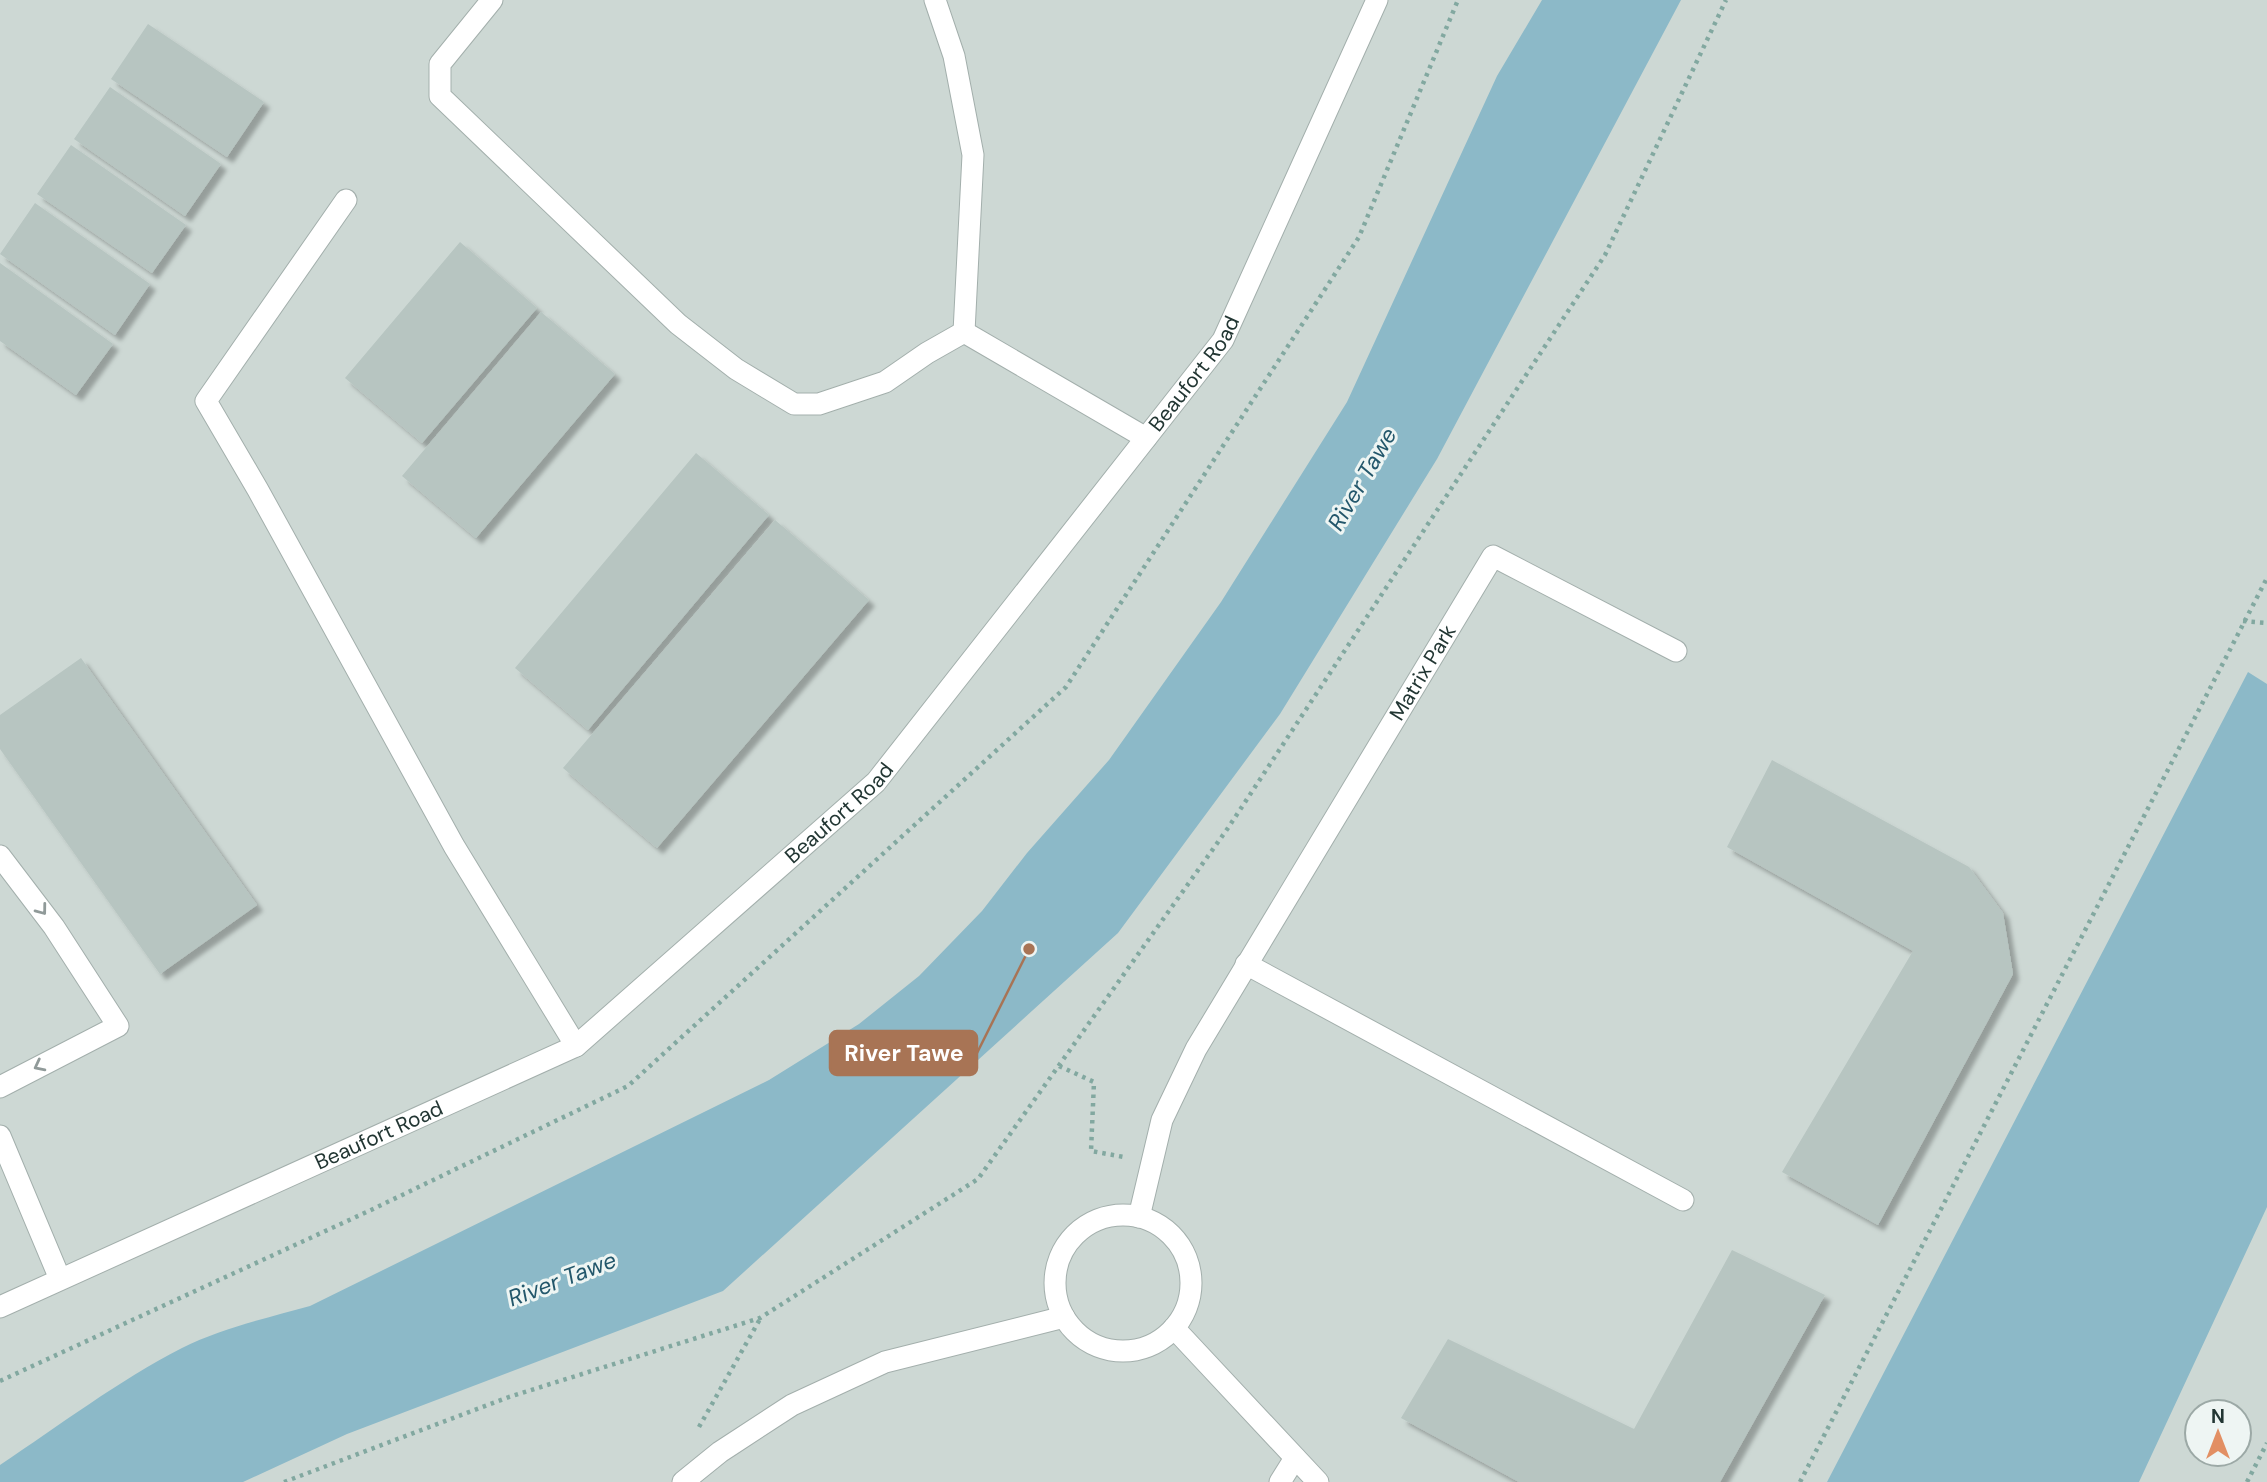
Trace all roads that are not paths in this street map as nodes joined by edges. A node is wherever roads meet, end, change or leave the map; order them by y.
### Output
1 (492, 0) edge
2 (935, 0) edge
3 (1377, 0) edge
4 (346, 200) dead end
5 (964, 332) junction
6 (1146, 438) junction
7 (1676, 651) dead end
8 (0, 856) edge
9 (1246, 964) junction
10 (576, 1046) junction
11 (0, 1087) edge
12 (0, 1136) edge
13 (1683, 1200) dead end
14 (1139, 1217) junction
15 (60, 1279) junction
16 (0, 1307) edge
17 (1064, 1317) junction
18 (1174, 1328) junction
19 (1295, 1458) junction
20 (683, 1482) edge
21 (1280, 1482) edge
22 (1318, 1482) edge

1 - 5 street
2 - 5 street
3 - 6 street, Beaufort Road
4 - 10 street
5 - 6 street
6 - 10 street, Beaufort Road
7 - 9 street, Matrix Park
8 -> 11 street
9 - 13 street
9 - 14 street, Matrix Park
10 - 15 street, Beaufort Road
12 - 15 street
14 - 17 street
14 - 18 street
15 - 16 street, Beaufort Road
17 - 18 street
17 - 20 street
18 - 19 street
19 - 21 street
19 - 22 street

